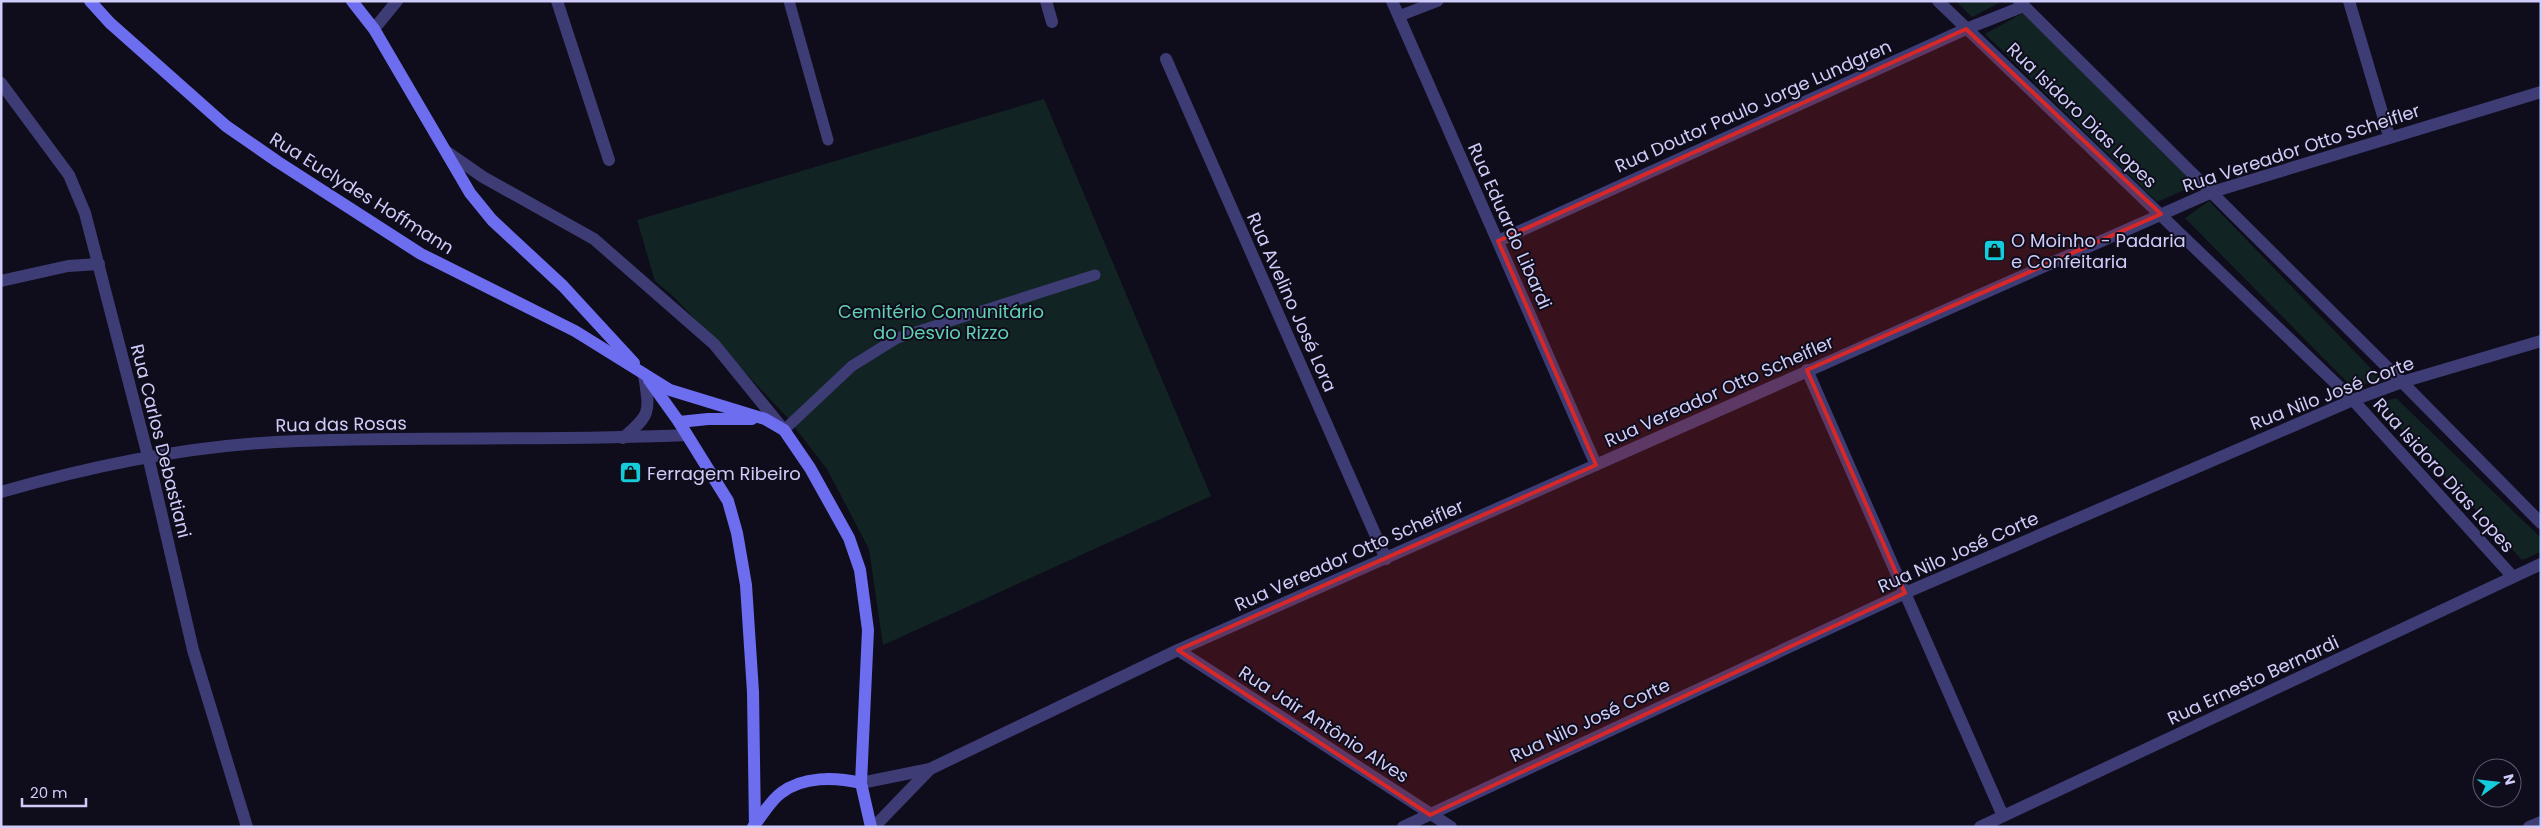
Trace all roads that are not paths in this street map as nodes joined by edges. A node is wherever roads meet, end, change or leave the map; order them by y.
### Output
1 (90, 1) edge
2 (352, 1) edge
3 (397, 1) edge
4 (557, 1) edge
5 (789, 1) edge
6 (1046, 1) edge
7 (1392, 1) edge
8 (1438, 1) edge
9 (1938, 1) edge
10 (2349, 1) edge
11 (2021, 3) edge
12 (1399, 16) junction
13 (1052, 22) dead end
14 (374, 29) junction
15 (1966, 29) junction
16 (1166, 59) dead end
17 (1, 84) edge
18 (2541, 92) edge
19 (2389, 136) junction
20 (828, 140) dead end
21 (447, 152) junction
22 (609, 160) dead end
23 (2212, 192) junction
24 (2161, 214) junction
25 (1498, 241) junction
26 (99, 264) junction
27 (1095, 275) dead end
28 (1, 281) edge
29 (2541, 341) edge
30 (1807, 370) junction
31 (644, 374) junction
32 (2402, 382) junction
33 (2353, 400) junction
34 (764, 419) junction
35 (679, 422) junction
36 (784, 430) junction
37 (687, 435) junction
38 (623, 438) junction
39 (148, 456) junction
40 (1596, 464) junction
41 (1, 492) edge
42 (2541, 523) edge
43 (1386, 558) junction
44 (2541, 564) edge
45 (2513, 577) junction
46 (1905, 593) junction
47 (1178, 650) junction
48 (930, 769) junction
49 (861, 783) junction
50 (1430, 815) junction
51 (2003, 816) junction
52 (2541, 822) edge
53 (754, 826) edge
54 (247, 827) edge
55 (872, 827) edge
56 (1403, 827) edge
57 (1451, 827) edge
58 (1980, 827) edge
59 (2529, 827) edge

1 - 31 street, Rua Euclydes Hoffmann
2 - 14 street
3 - 14 street
4 - 22 street
5 - 20 lane
6 - 13 street
7 - 12 street, Rua Eduardo Libardi
8 - 12 lane
9 - 15 street, Rua Isidoro Dias Lopes
10 - 19 street
11 - 15 street, Rua Doutor Paulo Jorge Lundgren
11 - 23 street, Rua Isidoro Dias Lopes
12 - 25 street, Rua Eduardo Libardi
14 - 21 street
15 - 24 street, Rua Isidoro Dias Lopes
15 - 25 street, Rua Doutor Paulo Jorge Lundgren
16 - 43 street, Rua Avelino José Lora
17 - 26 street, Rua Carlos Debastiani
18 - 19 street, Rua Vereador Otto Scheifler
19 - 23 street, Rua Vereador Otto Scheifler
21 - 31 street
21 - 36 street
23 - 24 street, Rua Vereador Otto Scheifler
23 - 32 street, Rua Isidoro Dias Lopes
24 - 30 street, Rua Vereador Otto Scheifler
24 - 33 street, Rua Isidoro Dias Lopes
25 - 40 street, Rua Eduardo Libardi
26 - 28 street
26 - 39 street, Rua Carlos Debastiani
27 - 36 lane
29 - 32 street, Rua Nilo José Corte
30 - 40 street, Rua Vereador Otto Scheifler
30 - 46 street
31 - 34 street, Rua Euclydes Hoffmann
31 - 35 street
31 - 38 street
32 - 33 street, Rua Nilo José Corte
32 - 42 street, Rua Isidoro Dias Lopes
33 - 45 street, Rua Isidoro Dias Lopes
33 - 46 street, Rua Nilo José Corte
34 - 35 street
34 - 36 street, Rua Euclydes Hoffmann
35 - 37 street
36 - 49 street
37 - 38 street, Rua das Rosas
37 - 53 street
38 - 39 street, Rua das Rosas
39 - 41 street, Rua das Rosas
39 - 54 street, Rua Carlos Debastiani
40 - 43 street, Rua Vereador Otto Scheifler
43 - 47 street, Rua Vereador Otto Scheifler
44 - 45 street, Rua Ernesto Bernardi
45 - 51 street, Rua Ernesto Bernardi
46 - 50 street, Rua Nilo José Corte
46 - 51 street
47 - 48 street, Rua Vereador Otto Scheifler
47 - 50 street, Rua Jair Antônio Alves
48 - 49 street, Rua Vereador Otto Scheifler
48 - 55 street, Rua Vereador Otto Scheifler
49 - 53 street, Rua Vereador Otto Scheifler
49 - 55 street
50 - 56 street, Rua Nilo José Corte
50 - 57 street, Rua Jair Antônio Alves
51 - 58 street, Rua Ernesto Bernardi
52 - 59 street

